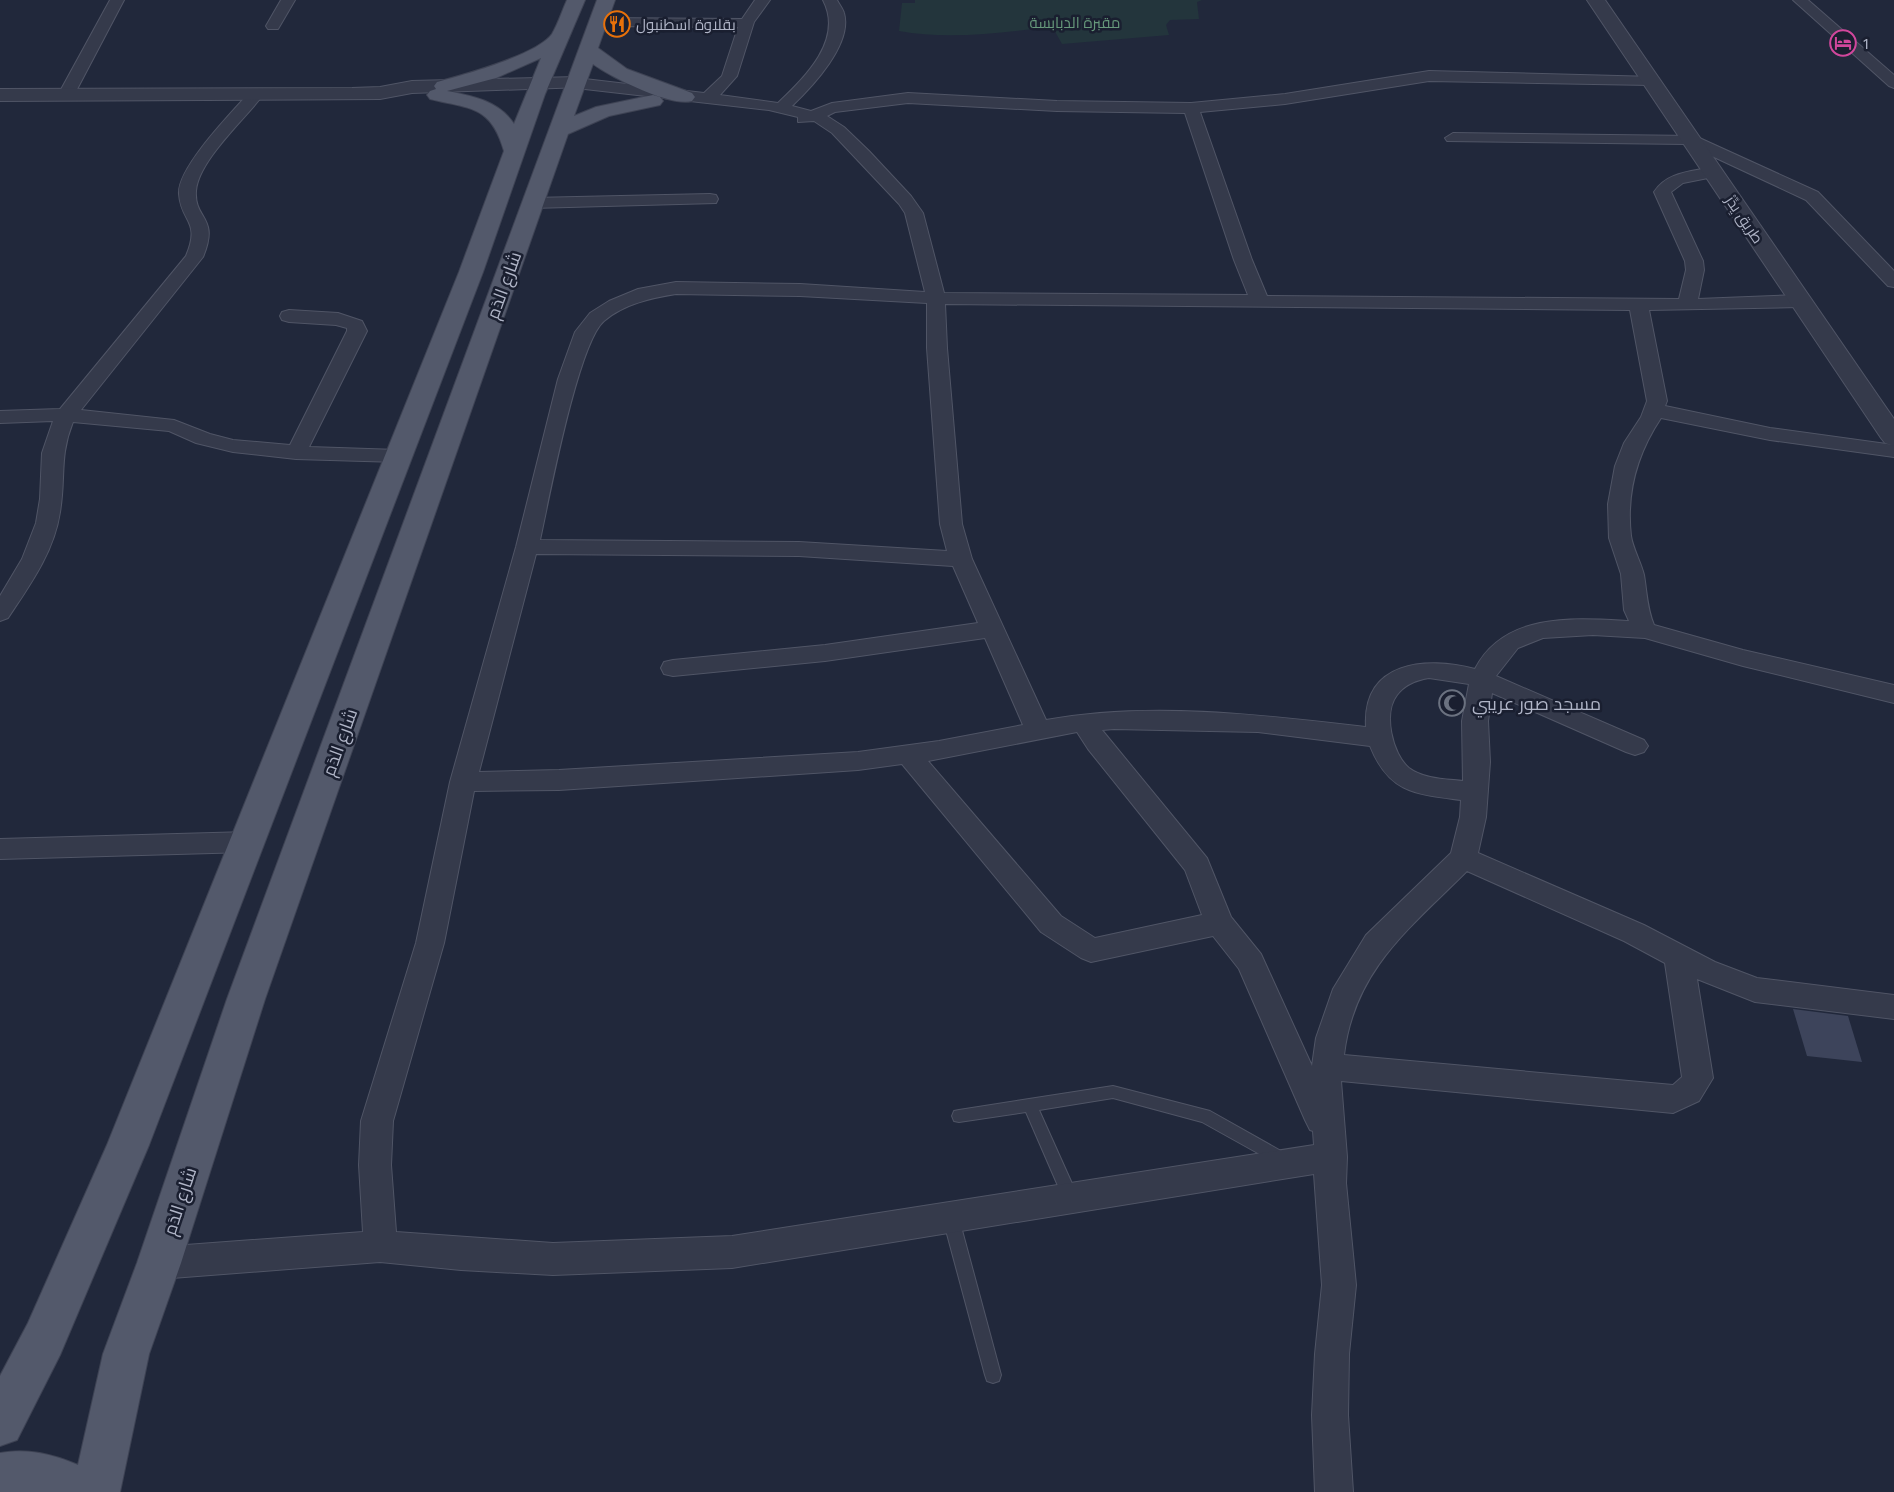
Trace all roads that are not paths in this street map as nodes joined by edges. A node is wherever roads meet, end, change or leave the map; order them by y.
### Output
1 (117, 0) edge
2 (288, 0) edge
3 (764, 0) edge
4 (830, 0) edge
5 (1596, 0) edge
6 (1800, 0) edge
7 (585, 22) edge
8 (748, 22) junction
9 (273, 26) dead end
10 (1650, 80) junction
11 (1894, 83) edge
12 (537, 88) junction
13 (573, 89) junction
14 (440, 91) junction
15 (0, 95) edge
16 (66, 95) junction
17 (255, 95) junction
18 (685, 96) junction
19 (706, 99) junction
20 (653, 101) junction
21 (782, 107) junction
22 (1191, 108) junction
23 (807, 117) junction
24 (558, 132) junction
25 (1453, 138) dead end
26 (1689, 139) junction
27 (515, 152) junction
28 (1712, 172) junction
29 (710, 199) dead end
30 (532, 203) junction
31 (1894, 282) edge
32 (936, 298) junction
33 (1260, 301) junction
34 (1800, 301) junction
35 (1638, 304) junction
36 (1687, 305) junction
37 (289, 316) dead end
38 (1654, 410) junction
39 (66, 415) junction
40 (0, 417) edge
41 (1894, 438) edge
42 (1894, 451) edge
43 (296, 453) junction
44 (398, 456) junction
45 (527, 546) junction
46 (962, 559) junction
47 (0, 613) edge
48 (992, 630) junction
49 (1645, 630) junction
50 (673, 668) dead end
51 (1482, 679) junction
52 (1894, 694) edge
53 (1084, 722) junction
54 (1038, 730) junction
55 (1380, 738) junction
56 (1635, 746) dead end
57 (908, 754) junction
58 (463, 782) junction
59 (1474, 792) junction
60 (248, 842) junction
61 (0, 849) edge
62 (1463, 858) junction
63 (1219, 923) junction
64 (1679, 957) junction
65 (1894, 1007) edge
66 (1328, 1067) junction
67 (1030, 1105) junction
68 (959, 1116) dead end
69 (1330, 1147) junction
70 (1290, 1163) junction
71 (1071, 1199) junction
72 (951, 1219) junction
73 (380, 1246) junction
74 (159, 1263) junction
75 (993, 1375) dead end
76 (0, 1423) edge
77 (0, 1477) edge
78 (80, 1492) edge
79 (96, 1492) edge
80 (1334, 1492) edge

1 - 16 street
2 - 9 street
3 - 8 street
4 - 21 street
5 - 10 street, طريق يِدِّرْ
6 - 11 street
7 - 8 street
7 - 12 main road, شارع الدَم
7 - 13 main road, شارع الدَم
7 - 14 main road
7 - 18 main road
8 - 19 street
10 - 22 street
10 - 26 street, طريق يِدِّرْ
12 - 13 street
12 - 14 street
12 - 27 main road, شارع الدَم
13 - 18 street
13 - 20 street
13 - 24 main road, شارع الدَم
14 - 17 street
14 - 27 main road
15 - 16 street
16 - 17 street
17 - 39 street
18 - 19 street
19 - 21 street
20 - 23 street
20 - 24 main road
21 - 23 street
22 - 23 street
22 - 33 street
23 - 32 street
24 - 30 main road, شارع الدَم
25 - 26 street
26 - 28 street, طريق يِدِّرْ
26 - 31 street
27 - 44 main road, شارع الدَم
28 - 34 street, طريق يِدِّرْ
28 - 36 street
29 - 30 street
30 - 74 main road, شارع الدَم
32 - 33 street
32 - 45 street
32 - 46 street
33 - 35 street
34 - 36 street
34 - 41 street, طريق يِدِّرْ
35 - 36 street
35 - 38 street
37 - 43 street
38 - 42 street
38 - 49 street
39 - 40 street
39 - 43 street
39 - 47 street
43 - 44 street
44 - 60 main road, شارع الدَم
45 - 46 street
45 - 58 street
46 - 48 street
48 - 50 street
48 - 54 street
49 - 51 street
49 - 52 street
51 - 55 street
51 - 56 street
51 - 59 street
53 - 54 street
53 - 55 street
53 - 63 street
54 - 57 street
55 - 59 street
57 - 58 street
57 - 63 street
58 - 73 street
59 - 62 street
60 - 61 street
60 - 76 main road, شارع الدَم
62 - 64 street
62 - 66 street
63 - 69 street
64 - 65 street
64 - 66 street
66 - 69 street
67 - 68 lane
67 - 70 lane
67 - 71 lane
69 - 70 street
69 - 80 street
70 - 71 street
71 - 72 street
72 - 73 street
72 - 75 lane
73 - 74 street
74 - 79 main road, شارع الدَم
77 - 78 main road

